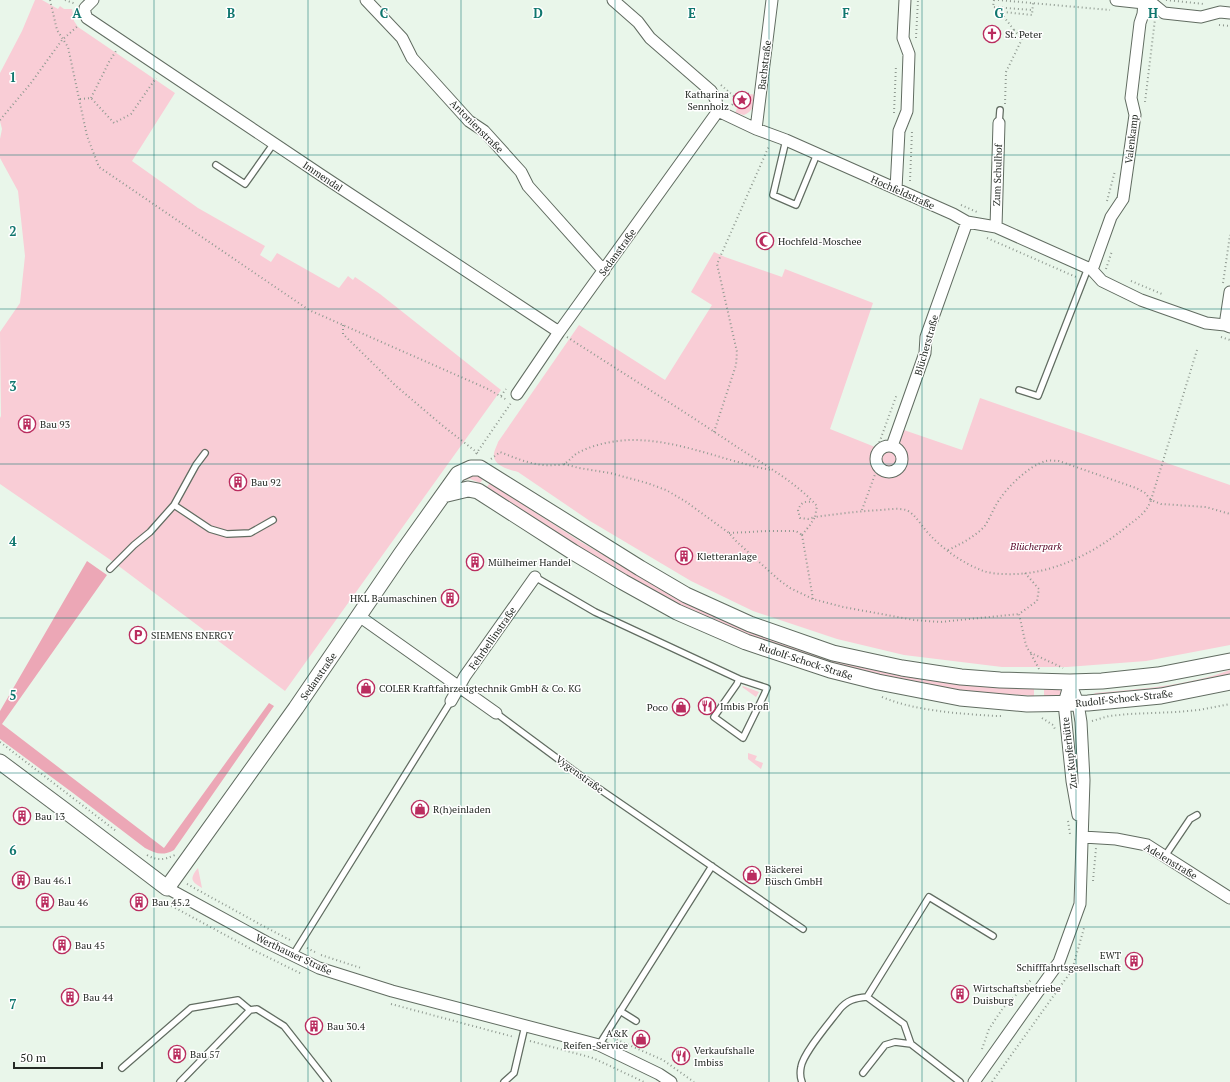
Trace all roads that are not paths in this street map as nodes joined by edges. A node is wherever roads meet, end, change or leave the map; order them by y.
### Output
1 (93, 0) edge
2 (366, 0) edge
3 (613, 0) edge
4 (772, 0) edge
5 (905, 0) edge
6 (1116, 0) edge
7 (1143, 8) junction
8 (1230, 13) edge
9 (1000, 110) dead end
10 (722, 113) junction
11 (999, 123) joint
12 (756, 129) junction
13 (786, 140) junction
14 (274, 143) junction
15 (816, 154) junction
16 (216, 165) dead end
17 (896, 189) junction
18 (966, 222) junction
19 (996, 227) junction
20 (1090, 269) junction
21 (604, 271) junction
22 (1226, 290) edge
23 (1228, 326) edge
24 (560, 332) junction
25 (1019, 390) dead end
26 (514, 398) road end
27 (894, 441) junction
28 (205, 453) dead end
29 (471, 468) joint
30 (443, 495) junction
31 (174, 505) junction
32 (273, 520) dead end
33 (110, 568) dead end
34 (535, 577) joint
35 (359, 616) junction
36 (1230, 662) edge
37 (1068, 676) junction
38 (739, 679) junction
39 (1230, 682) edge
40 (459, 687) junction
41 (451, 701) joint
42 (1071, 703) junction
43 (496, 713) joint
44 (0, 762) edge
45 (1197, 815) dead end
46 (1083, 837) junction
47 (1165, 856) junction
48 (712, 866) junction
49 (167, 888) junction
50 (1230, 898) edge
51 (803, 929) dead end
52 (993, 936) dead end
53 (293, 955) junction
54 (867, 997) junction
55 (250, 1010) junction
56 (620, 1011) junction
57 (636, 1020) dead end
58 (525, 1026) junction
59 (911, 1044) junction
60 (599, 1045) junction
61 (122, 1068) dead end
62 (863, 1074) dead end
63 (180, 1082) edge
64 (328, 1082) edge
65 (504, 1082) edge
66 (671, 1082) edge
67 (802, 1082) edge
68 (960, 1082) edge
69 (974, 1082) edge

1 - 14 street, Immendal
2 - 21 street, Antonienstraße
3 - 10 street
4 - 12 street, Bachstraße
5 - 17 street
6 - 7 street
7 - 8 street
7 - 20 street, Valenkamp
9 - 11 lane
10 - 12 street, Hochfeldstraße
10 - 21 street, Sedanstraße
11 - 19 street, Zum Schulhof
12 - 13 street, Hochfeldstraße
13 - 15 street, Hochfeldstraße
13 - 15 lane
14 - 16 lane
14 - 24 street, Immendal
15 - 17 street, Hochfeldstraße
17 - 18 street, Hochfeldstraße
18 - 19 street, Hochfeldstraße
18 - 27 street, Blücherstraße
19 - 20 street, Hochfeldstraße
20 - 23 street, Hochfeldstraße
20 - 25 lane
21 - 24 street, Sedanstraße
22 - 23 street
24 - 26 street, Sedanstraße
27 - 27 street
28 - 31 lane
29 - 30 main road, Sedanstraße
29 - 37 main road, Rudolf-Schock-Straße
30 - 35 main road, Sedanstraße
30 - 42 main road, Rudolf-Schock-Straße
31 - 32 lane
31 - 33 lane
34 - 38 lane
34 - 40 street, Fehrbellinstraße
35 - 40 street, Vygenstraße
35 - 49 main road, Sedanstraße
36 - 37 main road, Rudolf-Schock-Straße
37 - 42 street, Zur Kupferhütte
38 - 38 lane
39 - 42 main road, Rudolf-Schock-Straße
40 - 41 street, Fehrbellinstraße
40 - 43 street, Vygenstraße
41 - 53 lane
42 - 46 street, Zur Kupferhütte
42 - 46 street, Zur Kupferhütte
43 - 48 lane, Vygenstraße
44 - 49 main road, Werthauser Straße
45 - 47 lane
46 - 47 street, Adelenstraße
46 - 69 street, Zur Kupferhütte
47 - 50 street, Adelenstraße
48 - 51 lane, Vygenstraße
48 - 56 lane
49 - 53 street, Werthauser Straße
52 - 54 lane
53 - 58 street, Werthauser Straße
54 - 59 lane
54 - 67 lane
55 - 61 lane
55 - 63 lane
55 - 64 lane
56 - 57 lane
56 - 60 lane
58 - 60 street, Werthauser Straße
58 - 65 lane
59 - 62 lane
59 - 68 lane
60 - 66 street, Werthauser Straße

